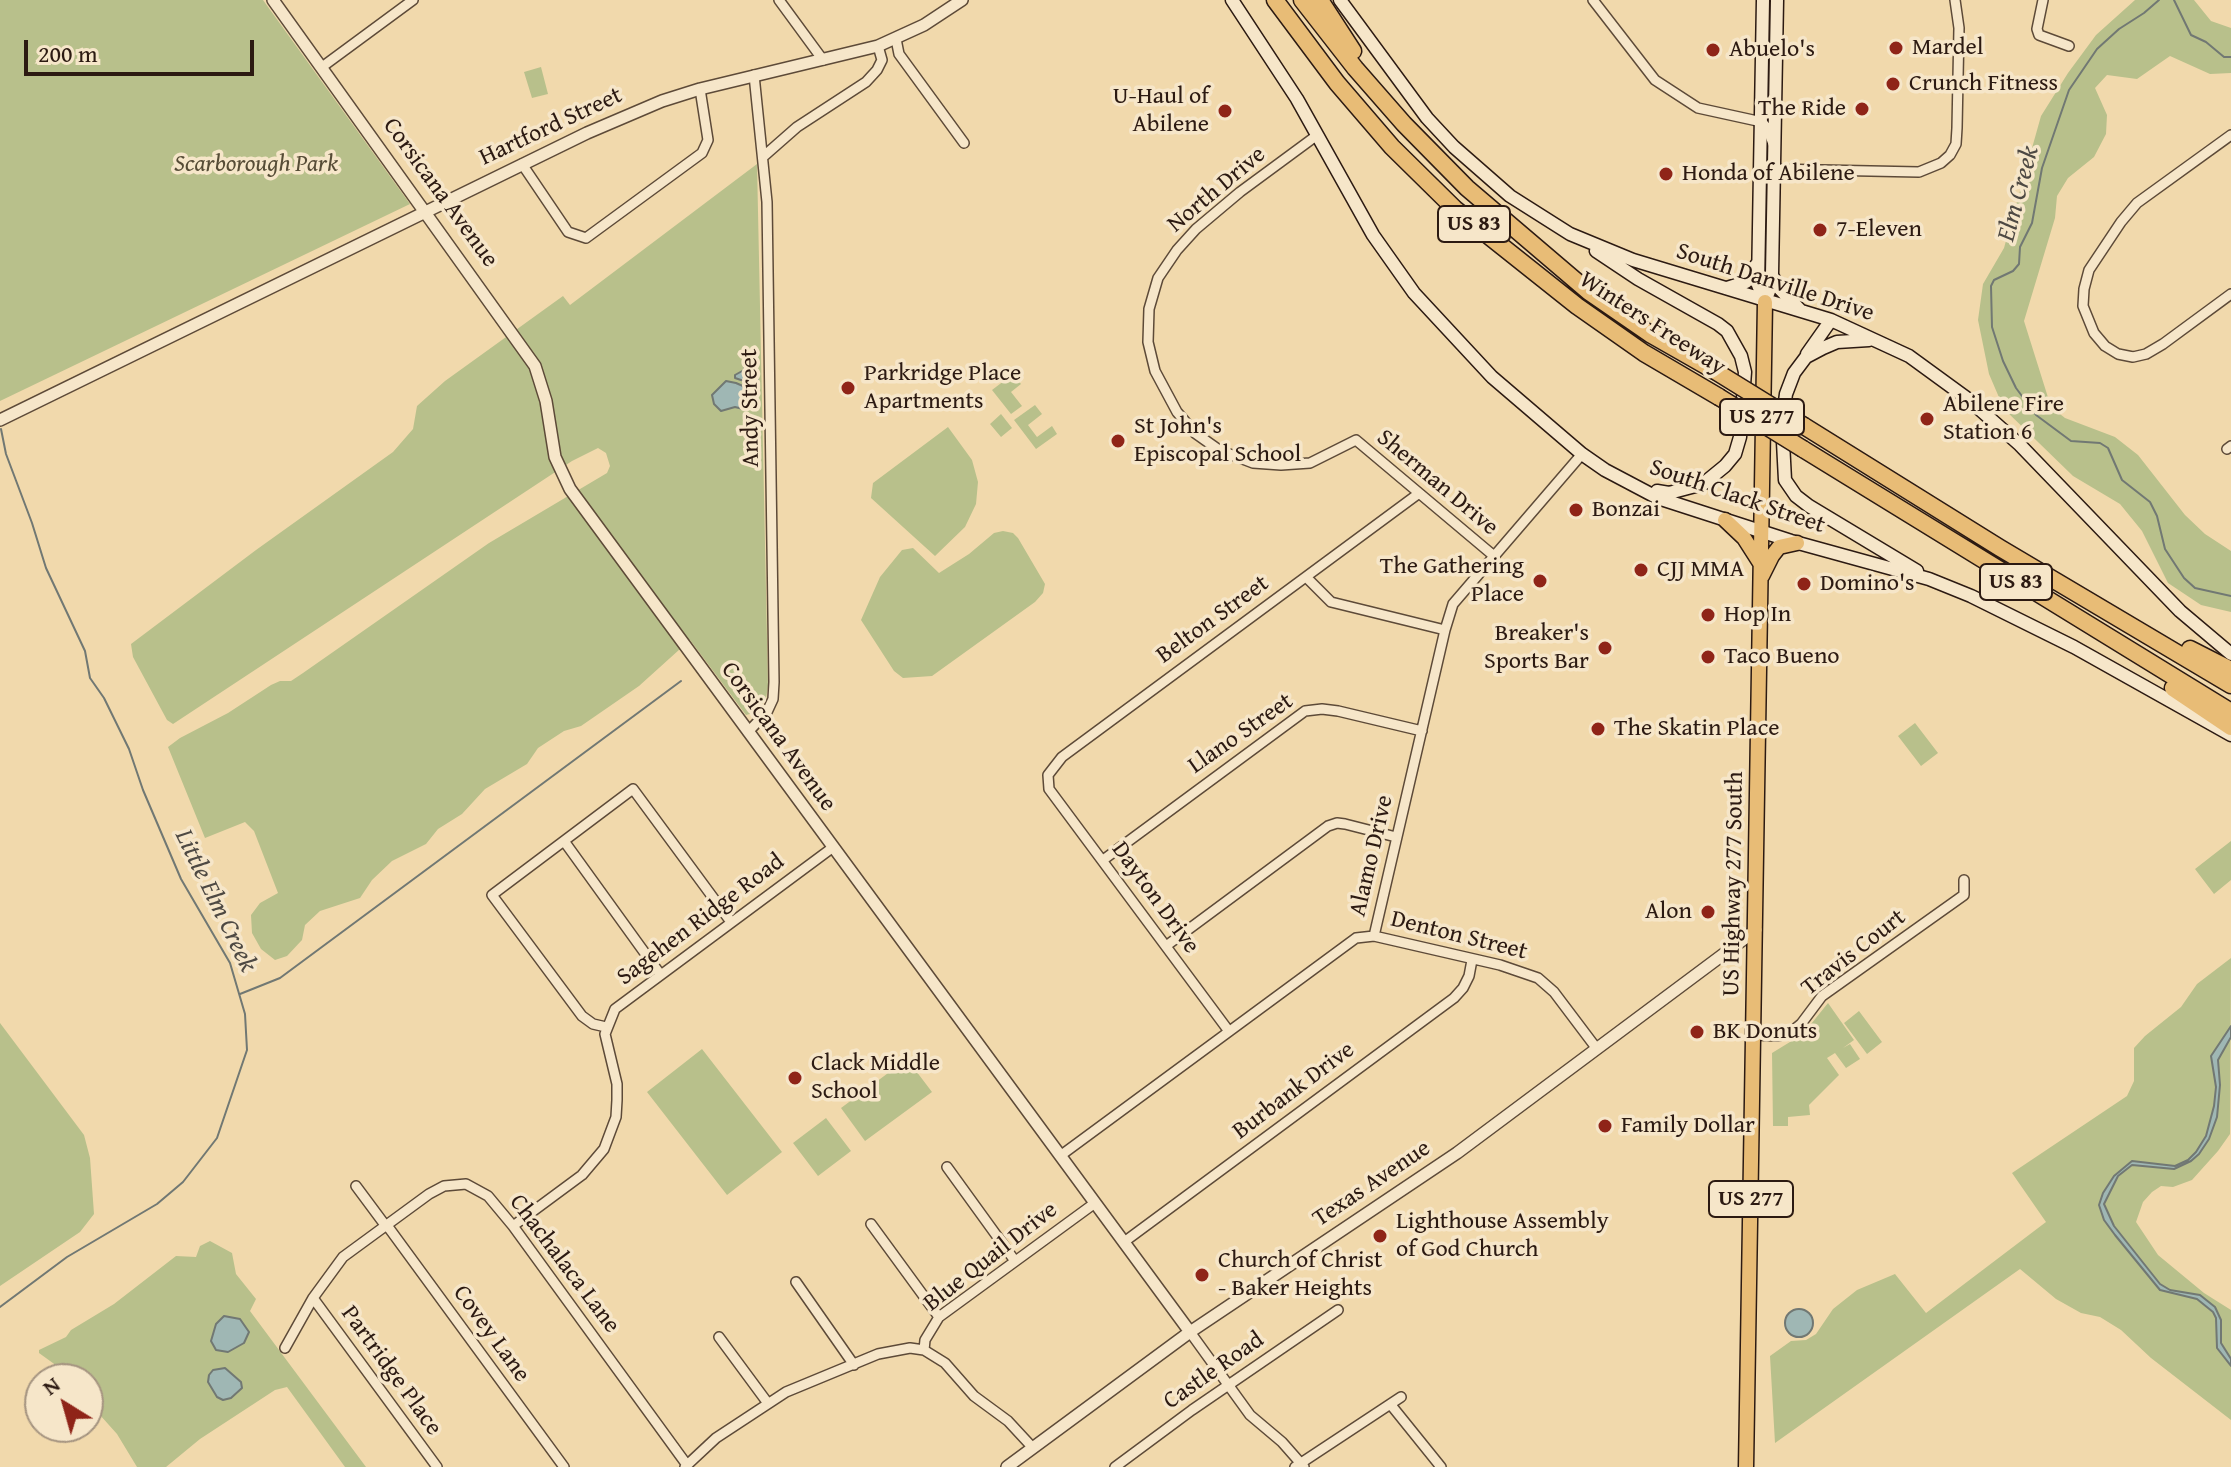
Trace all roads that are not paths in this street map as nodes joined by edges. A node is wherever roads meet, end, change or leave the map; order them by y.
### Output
1 (273, 0) edge
2 (413, 0) edge
3 (779, 0) edge
4 (962, 0) edge
5 (1232, 0) edge
6 (1264, 0) edge
7 (1275, 0) edge
8 (1302, 0) edge
9 (1320, 0) edge
10 (1340, 0) edge
11 (1593, 0) edge
12 (1763, 0) edge
13 (1777, 0) edge
14 (1955, 0) edge
15 (2043, 0) edge
16 (896, 39) junction
17 (878, 46) junction
18 (2069, 46) dead end
19 (823, 60) junction
20 (322, 67) junction
21 (754, 75) junction
22 (700, 89) junction
23 (1347, 94) junction
24 (1394, 112) junction
25 (1762, 122) junction
26 (2231, 135) edge
27 (1316, 136) junction
28 (964, 143) dead end
29 (1774, 147) junction
30 (764, 156) junction
31 (522, 164) junction
32 (1773, 169) junction
33 (426, 211) junction
34 (1570, 234) junction
35 (1758, 261) junction
36 (1772, 274) junction
37 (1723, 288) junction
38 (2231, 294) edge
39 (1765, 302) junction
40 (1801, 311) junction
41 (1831, 320) junction
42 (1876, 340) junction
43 (1806, 357) junction
44 (0, 420) edge
45 (1356, 440) joint
46 (1582, 454) junction
47 (1630, 484) junction
48 (1418, 494) junction
49 (1725, 520) junction
50 (1760, 531) junction
51 (1797, 543) junction
52 (2000, 548) junction
53 (1494, 556) junction
54 (1761, 564) junction
55 (1306, 577) junction
56 (1929, 579) junction
57 (1761, 580) junction
58 (2030, 590) junction
59 (1445, 630) junction
60 (2231, 654) edge
61 (2231, 670) edge
62 (2231, 685) edge
63 (2231, 712) edge
64 (2231, 727) edge
65 (1422, 731) junction
66 (748, 732) junction
67 (2231, 735) edge
68 (1049, 789) joint
69 (1396, 837) junction
70 (564, 841) junction
71 (832, 848) junction
72 (1103, 860) junction
73 (1964, 880) dead end
74 (731, 922) junction
75 (1756, 930) junction
76 (1374, 936) junction
77 (1166, 946) junction
78 (1472, 960) junction
79 (660, 974) junction
80 (606, 1027) junction
81 (1228, 1030) junction
82 (1754, 1035) junction
83 (1597, 1049) junction
84 (1060, 1156) junction
85 (947, 1167) dead end
86 (356, 1186) dead end
87 (1095, 1203) junction
88 (386, 1224) junction
89 (871, 1224) dead end
90 (513, 1226) junction
91 (1124, 1242) junction
92 (1015, 1261) junction
93 (796, 1282) dead end
94 (313, 1298) junction
95 (1338, 1310) dead end
96 (939, 1317) junction
97 (1190, 1332) junction
98 (719, 1337) dead end
99 (285, 1348) dead end
100 (924, 1350) junction
101 (854, 1365) junction
102 (1227, 1385) junction
103 (1401, 1397) dead end
104 (767, 1402) junction
105 (1391, 1405) junction
106 (1033, 1448) junction
107 (686, 1466) edge
108 (1300, 1466) edge
109 (437, 1467) edge
110 (564, 1467) edge
111 (1007, 1467) edge
112 (1115, 1467) edge
113 (1441, 1467) edge
114 (1746, 1467) edge

1 - 20 street, Corsicana Avenue
2 - 20 street
3 - 19 street
4 - 16 street, Hartford Street
5 - 27 main road, South Clack Street
6 - 23 highway
7 - 23 highway, Winters Freeway / US 83
8 - 24 highway, Winters Freeway / US 83
9 - 24 highway
10 - 34 main road, South Danville Drive
11 - 25 street
12 - 25 main road
13 - 29 main road
14 - 32 street
15 - 18 street
16 - 17 street, Hartford Street
16 - 28 street
17 - 19 street, Hartford Street
17 - 30 street
19 - 21 street, Hartford Street
20 - 33 street, Corsicana Avenue
21 - 22 street, Hartford Street
21 - 30 street, Andy Street
22 - 31 street, Hartford Street
22 - 31 street
23 - 58 highway, Winters Freeway / US 83, bridge
24 - 52 highway, Winters Freeway / US 83, bridge
25 - 29 street
25 - 35 main road
26 - 38 street
27 - 45 street, North Drive
27 - 46 main road, South Clack Street
29 - 32 main road
30 - 66 street, Andy Street
31 - 33 street, Hartford Street
32 - 36 main road
33 - 44 street, Hartford Street
33 - 66 street, Corsicana Avenue
34 - 37 main road, South Danville Drive
34 - 47 main road
35 - 37 main road
35 - 39 main road
36 - 39 main road
36 - 40 main road
37 - 39 main road, South Danville Drive
39 - 40 main road, South Danville Drive
39 - 50 highway, US Highway 277 South / US 277
40 - 41 main road, South Danville Drive
41 - 42 main road, South Danville Drive
41 - 43 main road
42 - 43 main road
42 - 60 main road, South Danville Drive
43 - 56 main road
45 - 48 street, Sherman Drive
46 - 47 main road, South Clack Street
46 - 53 street, Alamo Drive
47 - 49 main road, South Clack Street
48 - 53 street, Sherman Drive
48 - 55 street, Belton Street
49 - 50 main road, South Clack Street
49 - 54 highway
50 - 51 main road, South Clack Street
50 - 54 highway, US Highway 277 South / US 277
51 - 56 main road, South Clack Street
51 - 57 highway
52 - 61 highway
52 - 62 highway, Winters Freeway / US 83
53 - 59 street, Alamo Drive
54 - 57 highway, US Highway 277 South / US 277
55 - 59 street
55 - 68 street, Belton Street
56 - 67 main road, South Clack Street
57 - 75 highway, US Highway 277 South / US 277
58 - 63 highway, Winters Freeway / US 83
58 - 64 highway
59 - 65 street, Alamo Drive
65 - 69 street, Alamo Drive
65 - 72 street, Llano Street
66 - 71 street, Corsicana Avenue
68 - 72 street, Dayton Drive
69 - 76 street, Alamo Drive
69 - 77 street
70 - 74 street
70 - 79 street
70 - 80 street
71 - 74 street, Sagehen Ridge Road
71 - 84 street, Corsicana Avenue
72 - 77 street, Dayton Drive
73 - 82 street, Travis Court
74 - 79 street, Sagehen Ridge Road
75 - 82 highway, US Highway 277 South / US 277
75 - 83 street, Texas Avenue
76 - 78 street, Denton Street
76 - 81 street, Alamo Drive
77 - 81 street, Dayton Drive
78 - 83 street, Denton Street
78 - 91 street, Burbank Drive
79 - 80 street, Sagehen Ridge Road
80 - 90 street
81 - 84 street, Alamo Drive
82 - 114 highway, US Highway 277 South / US 277
83 - 97 street, Texas Avenue
84 - 87 street, Corsicana Avenue
85 - 92 street
86 - 88 street, Covey Lane
87 - 91 street, Corsicana Avenue
87 - 92 street, Blue Quail Drive
88 - 90 street, Chachalaca Lane
88 - 94 street, Chachalaca Lane
88 - 110 street, Covey Lane
89 - 96 street
90 - 107 street, Chachalaca Lane
91 - 97 street, Corsicana Avenue
92 - 96 street, Blue Quail Drive
93 - 101 street
94 - 99 street, Chachalaca Lane
94 - 109 street, Partridge Place
95 - 102 street, Castle Road
96 - 100 street, Blue Quail Drive
97 - 102 street, Corsicana Avenue
97 - 106 street, Texas Avenue
98 - 104 street
100 - 101 street
100 - 106 street
101 - 104 street
102 - 108 street, Corsicana Avenue
102 - 112 street, Castle Road
103 - 105 street
104 - 107 street
105 - 108 street
105 - 113 street
106 - 111 street, Texas Avenue

